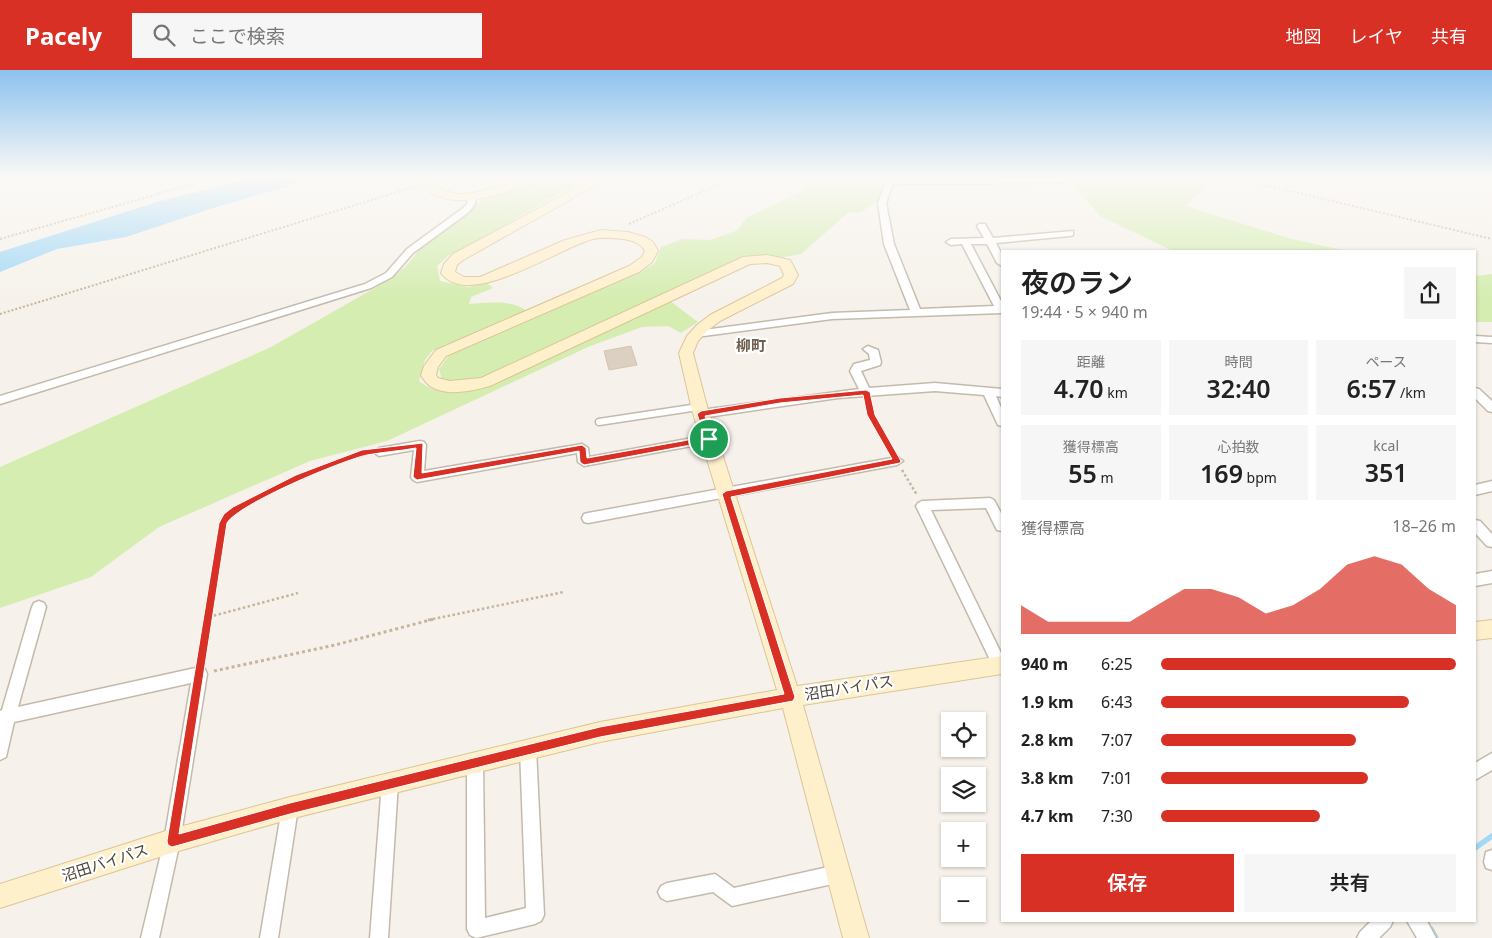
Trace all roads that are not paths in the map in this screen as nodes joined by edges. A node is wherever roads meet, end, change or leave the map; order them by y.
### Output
1 (454, 219) edge
2 (529, 219) edge
3 (885, 219) edge
4 (982, 226) dead end
5 (1070, 233) dead end
6 (990, 241) junction
7 (951, 242) dead end
8 (965, 242) junction
9 (1001, 261) edge
10 (1001, 308) edge
11 (1001, 310) edge
12 (916, 313) junction
13 (696, 334) junction
14 (1476, 339) edge
15 (1492, 340) edge
16 (868, 349) dead end
17 (866, 392) junction
18 (989, 393) junction
19 (1476, 393) edge
20 (1001, 394) edge
21 (0, 400) edge
22 (1492, 408) edge
23 (700, 410) junction
24 (1001, 420) edge
25 (599, 422) dead end
26 (709, 439) junction
27 (379, 452) road end
28 (897, 461) road end
29 (726, 494) junction
30 (588, 518) dead end
31 (1001, 524) edge
32 (1476, 526) edge
33 (1492, 542) edge
34 (1492, 577) edge
35 (1476, 580) edge
36 (39, 607) dead end
37 (1492, 629) edge
38 (1476, 631) edge
39 (1001, 665) edge
40 (790, 697) junction
41 (4, 718) edge
42 (528, 749) junction
43 (0, 752) edge
44 (1492, 761) edge
45 (475, 764) junction
46 (1476, 771) edge
47 (390, 783) junction
48 (290, 808) junction
49 (172, 841) junction
50 (837, 874) junction
51 (667, 892) dead end
52 (0, 896) edge
53 (1383, 922) edge
54 (1417, 922) edge
55 (150, 938) edge
56 (269, 938) edge
57 (379, 938) edge
58 (856, 938) edge
59 (1366, 938) edge
60 (1427, 938) edge

1 - 21 street
2 - 13 street
3 - 12 street
4 - 6 street
5 - 6 street
6 - 8 street
6 - 9 street
7 - 8 street
8 - 10 street
11 - 12 street
12 - 13 street
13 - 23 street
14 - 15 street
16 - 17 street
17 - 18 street
17 - 23 street
18 - 20 street
18 - 24 street
19 - 22 street
23 - 25 lane
23 - 26 street
26 - 27 street
26 - 29 street
28 - 29 street
29 - 30 street
29 - 40 street
31 - 39 street
32 - 33 street
34 - 35 street
36 - 41 street
37 - 38 street
39 - 40 street, 沼田バイパス
40 - 42 street, 沼田バイパス
40 - 50 street
41 - 43 street
41 - 49 street
42 - 45 street, 沼田バイパス
42 - 45 street
44 - 46 street
45 - 47 street, 沼田バイパス
47 - 48 street, 沼田バイパス
47 - 57 street
48 - 49 street, 沼田バイパス
48 - 56 street
49 - 52 street, 沼田バイパス
49 - 55 street
50 - 51 street
50 - 58 street
53 - 59 street
54 - 60 street

